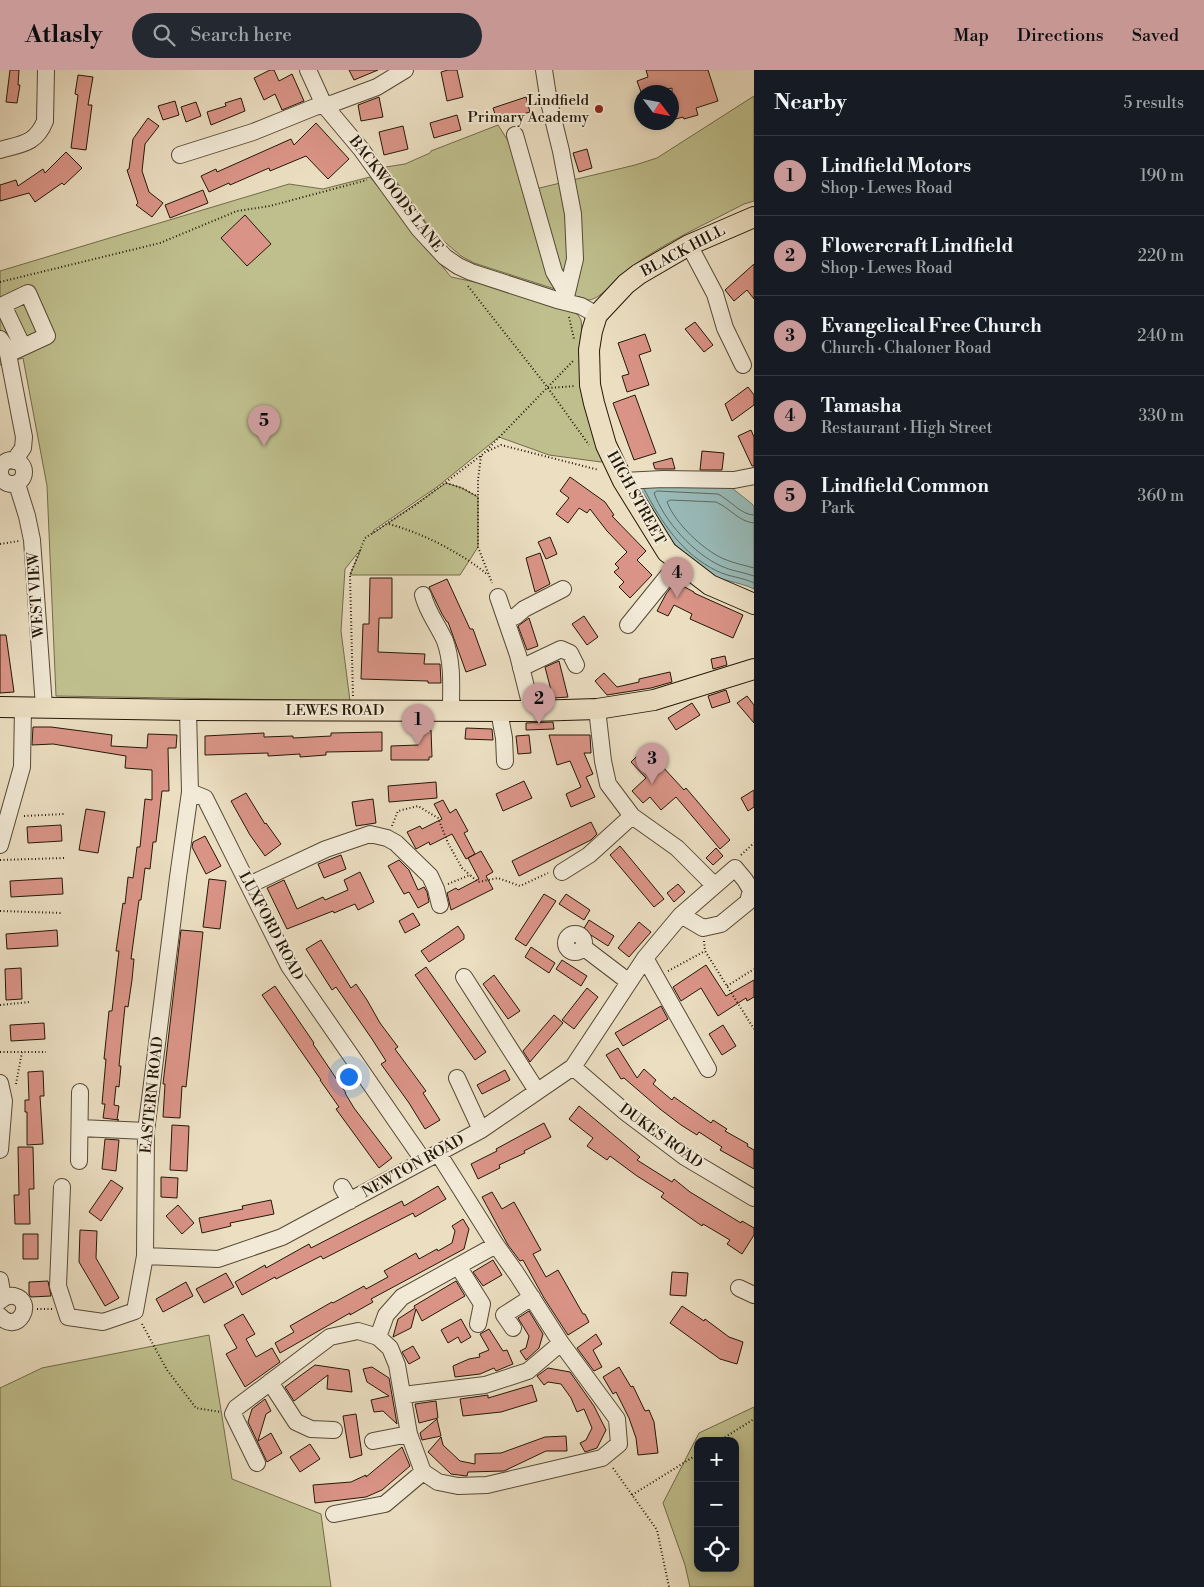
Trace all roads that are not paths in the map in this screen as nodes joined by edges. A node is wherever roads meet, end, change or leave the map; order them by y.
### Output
1 (46, 70) edge
2 (308, 70) edge
3 (405, 70) edge
4 (544, 70) edge
5 (324, 105) junction
6 (515, 135) dead end
7 (0, 150) edge
8 (180, 155) dead end
9 (754, 217) edge
10 (689, 245) junction
11 (562, 297) junction
12 (597, 315) junction
13 (4, 346) edge
14 (23, 347) dead end
15 (743, 365) dead end
16 (619, 473) junction
17 (754, 476) edge
18 (679, 562) junction
19 (563, 589) dead end
20 (498, 597) road end
21 (422, 601) dead end
22 (754, 604) edge
23 (506, 620) junction
24 (628, 625) dead end
25 (576, 665) dead end
26 (521, 668) junction
27 (754, 669) edge
28 (0, 706) edge
29 (23, 707) junction
30 (44, 707) junction
31 (597, 709) junction
32 (188, 710) junction
33 (451, 710) junction
34 (499, 710) junction
35 (532, 711) junction
36 (505, 761) dead end
37 (190, 792) junction
38 (632, 816) junction
39 (0, 845) edge
40 (562, 872) road end
41 (248, 885) junction
42 (714, 885) junction
43 (438, 897) road end
44 (682, 915) junction
45 (583, 947) dead end
46 (644, 958) junction
47 (464, 977) dead end
48 (629, 982) junction
49 (574, 1066) junction
50 (708, 1068) dead end
51 (457, 1078) dead end
52 (0, 1083) edge
53 (537, 1091) junction
54 (80, 1092) dead end
55 (2, 1101) edge
56 (80, 1128) junction
57 (481, 1130) junction
58 (146, 1131) junction
59 (0, 1150) edge
60 (430, 1156) junction
61 (79, 1161) dead end
62 (62, 1187) dead end
63 (754, 1198) edge
64 (496, 1245) junction
65 (145, 1256) junction
66 (458, 1266) junction
67 (0, 1280) edge
68 (532, 1297) junction
69 (1, 1300) edge
70 (0, 1316) edge
71 (478, 1324) dead end
72 (513, 1328) dead end
73 (378, 1337) junction
74 (562, 1343) junction
75 (270, 1382) junction
76 (403, 1395) junction
77 (334, 1430) dead end
78 (409, 1434) junction
79 (372, 1441) dead end
80 (257, 1463) dead end
81 (423, 1472) junction
82 (334, 1514) dead end

1 - 7 street
2 - 5 street, BACKWOODS LANE
3 - 5 street
4 - 11 street
5 - 8 street
5 - 11 street, BACKWOODS LANE
6 - 11 street
9 - 10 main road, BLACK HILL
10 - 12 main road, BLACK HILL
10 - 15 street
11 - 12 street, BACKWOODS LANE
12 - 16 main road, HIGH STREET
13 - 14 street
13 - 30 street, WEST VIEW
16 - 17 street
16 - 18 main road, HIGH STREET
18 - 22 main road, HIGH STREET
18 - 24 street
19 - 23 street
20 - 23 street
21 - 33 street
23 - 26 street
25 - 26 street
26 - 35 street
27 - 31 main road, LEWES ROAD
28 - 29 main road, LEWES ROAD
29 - 30 main road, LEWES ROAD
29 - 39 street
30 - 32 main road, LEWES ROAD
31 - 35 main road, LEWES ROAD
31 - 38 street
32 - 33 main road, LEWES ROAD
32 - 37 street, EASTERN ROAD
33 - 34 main road, LEWES ROAD
34 - 35 main road, LEWES ROAD
34 - 36 street
37 - 41 street, LUXFORD ROAD
37 - 58 street, EASTERN ROAD
38 - 40 street
38 - 42 street
41 - 43 street
41 - 60 street, LUXFORD ROAD
42 - 44 street, NEWTON ROAD
42 - 44 street, NEWTON ROAD
44 - 46 street, NEWTON ROAD
45 - 48 street
46 - 48 street, NEWTON ROAD
46 - 50 street
47 - 53 street
48 - 49 street, NEWTON ROAD
49 - 53 street, NEWTON ROAD
49 - 63 street, DUKES ROAD
51 - 57 street
52 - 55 street
53 - 57 street, NEWTON ROAD
54 - 56 street
55 - 59 street
56 - 58 street
56 - 61 street
57 - 60 street, NEWTON ROAD
58 - 65 street, EASTERN ROAD
60 - 64 street, LUXFORD ROAD
60 - 65 street, NEWTON ROAD
62 - 65 street, EASTERN ROAD
64 - 66 street
64 - 68 street, LUXFORD ROAD
66 - 71 street
66 - 73 street
67 - 69 street
68 - 72 street
68 - 74 street, LUXFORD ROAD
69 - 70 street
73 - 75 street
73 - 76 street
74 - 76 street
74 - 81 street, LUXFORD ROAD
75 - 77 street
75 - 80 street
76 - 78 street
78 - 79 street
78 - 81 street
81 - 82 street

